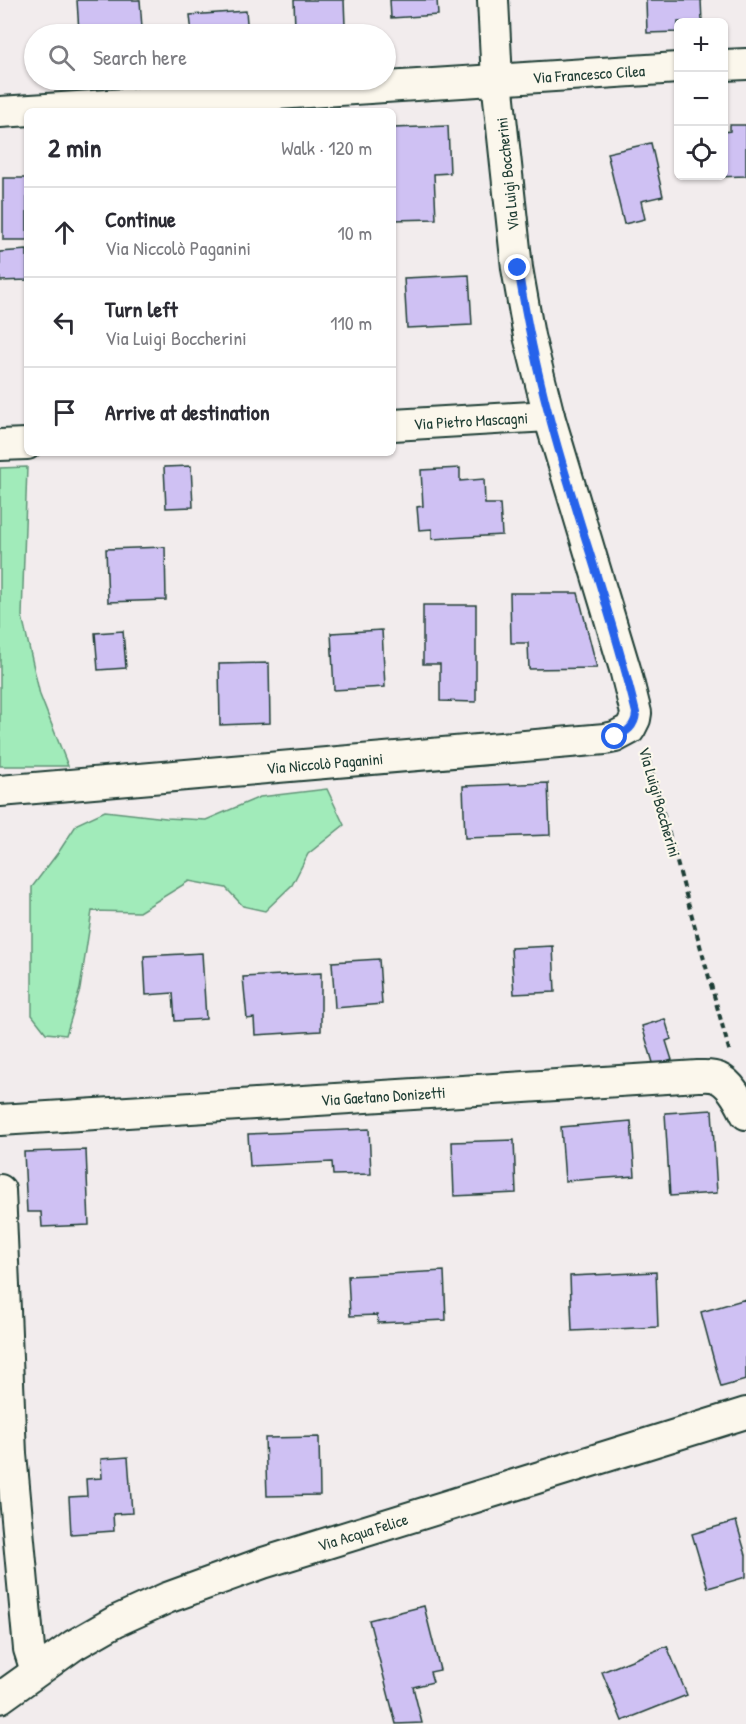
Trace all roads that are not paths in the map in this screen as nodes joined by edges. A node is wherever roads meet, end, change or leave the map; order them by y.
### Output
1 (493, 0) edge
2 (746, 64) edge
3 (728, 65) edge
4 (674, 68) edge
5 (497, 80) junction
6 (396, 87) edge
7 (342, 90) edge
8 (62, 108) edge
9 (24, 110) edge
10 (0, 112) edge
11 (549, 416) junction
12 (396, 425) edge
13 (24, 444) edge
14 (0, 445) edge
15 (636, 713) joint
16 (0, 791) edge
17 (746, 1114) edge
18 (0, 1120) edge
19 (0, 1190) edge
20 (746, 1413) edge
21 (6, 1454) edge
22 (36, 1671) junction
23 (0, 1698) edge

1 - 5 street, Via Luigi Boccherini
2 - 3 street
4 - 5 street, Via Francesco Cilea
5 - 6 street, Via Francesco Cilea
5 - 11 street, Via Luigi Boccherini
7 - 8 street, Via Francesco Cilea
9 - 10 street, Via Francesco Cilea
11 - 12 street, Via Pietro Mascagni
11 - 15 street, Via Luigi Boccherini
13 - 14 street
15 - 16 street, Via Niccolò Paganini
17 - 18 street, Via Gaetano Donizetti
19 - 21 street
20 - 22 street, Via Acqua Felice
21 - 22 street
22 - 23 street, Via Acqua Felice

